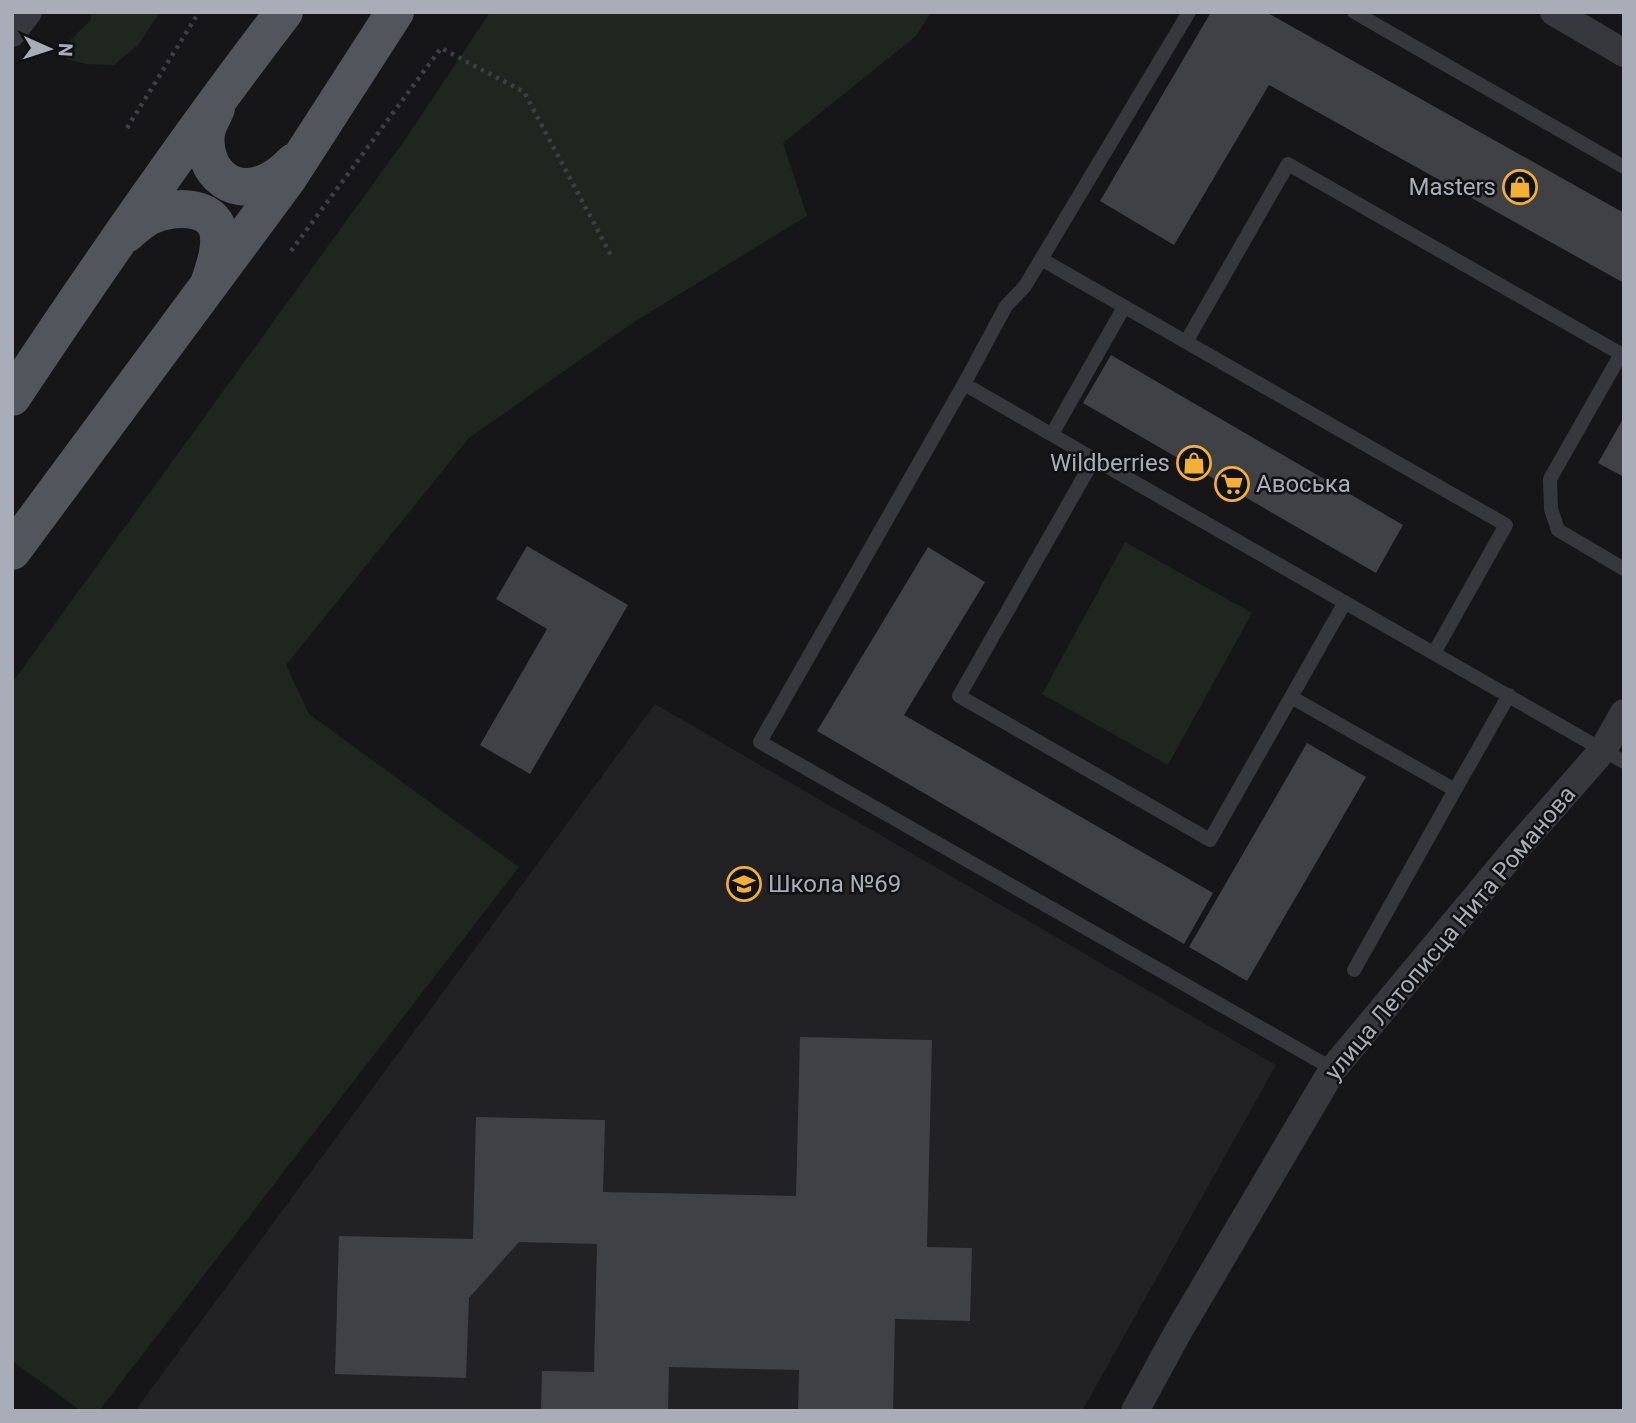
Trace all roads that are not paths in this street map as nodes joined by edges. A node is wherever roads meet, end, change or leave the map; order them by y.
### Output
1 (28, 12) edge
2 (284, 12) edge
3 (395, 12) edge
4 (1189, 12) edge
5 (1354, 12) edge
6 (1554, 12) edge
7 (12, 33) edge
8 (1624, 53) edge
9 (224, 90) junction
10 (304, 153) junction
11 (1624, 167) edge
12 (111, 248) junction
13 (1041, 260) junction
14 (208, 287) junction
15 (1124, 307) junction
16 (1186, 342) junction
17 (964, 384) junction
18 (12, 397) edge
19 (1052, 434) junction
20 (1094, 458) junction
21 (12, 551) edge
22 (1624, 569) edge
23 (1345, 602) junction
24 (1434, 653) junction
25 (1509, 695) junction
26 (1291, 696) junction
27 (1624, 713) edge
28 (1613, 756) edge
29 (1455, 790) junction
30 (1353, 970) dead end
31 (1333, 1069) junction
32 (1135, 1411) edge

1 - 7 street
2 - 9 main road
3 - 10 main road
4 - 13 lane
5 - 11 lane
6 - 8 street
9 - 10 main road
9 - 12 main road
10 - 14 main road
12 - 14 main road
12 - 18 main road
13 - 15 lane
13 - 17 lane
14 - 21 main road
15 - 16 lane
15 - 19 lane
16 - 22 lane
16 - 24 lane
17 - 19 lane
17 - 31 lane
19 - 20 lane
20 - 23 lane
20 - 26 lane
23 - 24 lane
23 - 26 lane
24 - 25 lane
25 - 28 lane
25 - 29 lane
26 - 29 lane
27 - 28 street, улица Летописца Нита Романова
28 - 31 street, улица Летописца Нита Романова
29 - 30 lane
31 - 32 street, улица Летописца Нита Романова

